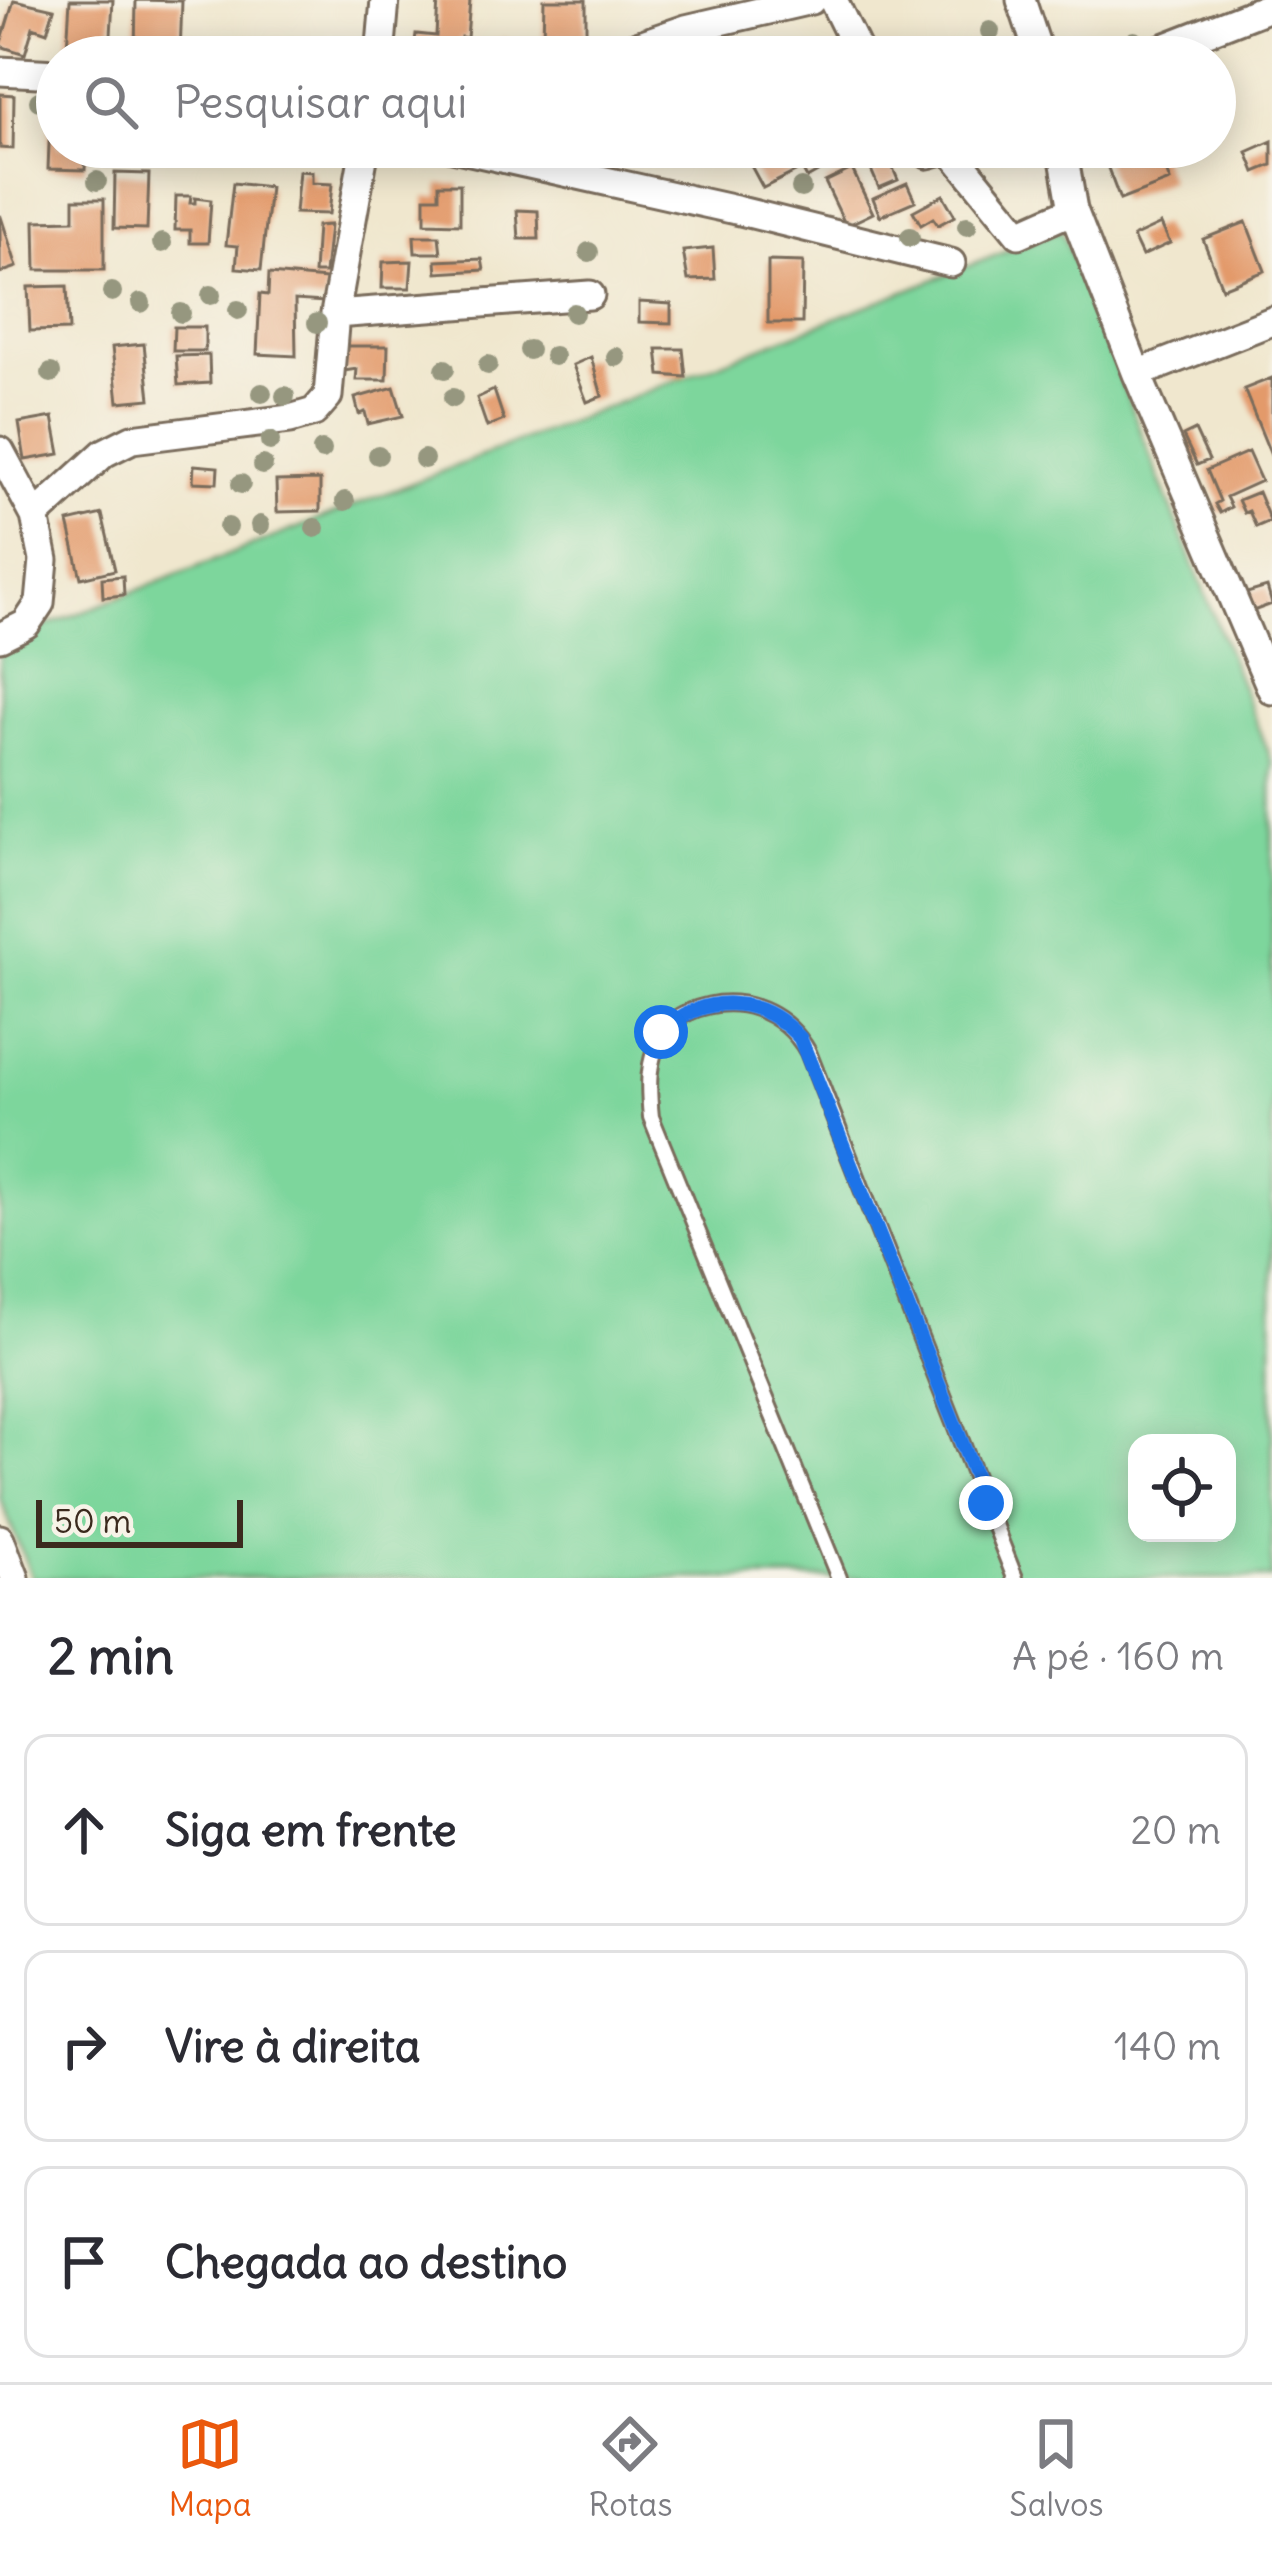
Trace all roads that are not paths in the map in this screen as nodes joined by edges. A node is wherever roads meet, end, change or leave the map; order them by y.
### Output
1 (385, 0) edge
2 (811, 0) edge
3 (833, 0) edge
4 (1022, 0) edge
5 (1272, 6) edge
6 (382, 36) edge
7 (666, 36) edge
8 (851, 36) edge
9 (1033, 36) edge
10 (1195, 36) edge
11 (0, 71) edge
12 (36, 73) edge
13 (361, 168) edge
14 (557, 168) edge
15 (965, 168) edge
16 (1065, 168) edge
17 (1072, 210) junction
18 (950, 263) dead end
19 (590, 296) dead end
20 (335, 314) junction
21 (1272, 321) edge
22 (1137, 374) junction
23 (0, 451) edge
24 (35, 516) junction
25 (0, 638) edge
26 (1272, 690) edge
27 (0, 1539) edge
28 (10, 1576) edge
29 (838, 1578) edge
30 (1015, 1578) edge

1 - 6 street
2 - 7 street
3 - 8 street
4 - 9 street
5 - 10 street
11 - 12 street
13 - 20 street
14 - 18 street
15 - 17 street
16 - 17 street
17 - 22 street
19 - 20 street
20 - 24 street
21 - 22 street
22 - 26 street
23 - 24 street
24 - 25 street
27 - 28 street
29 - 30 lane

